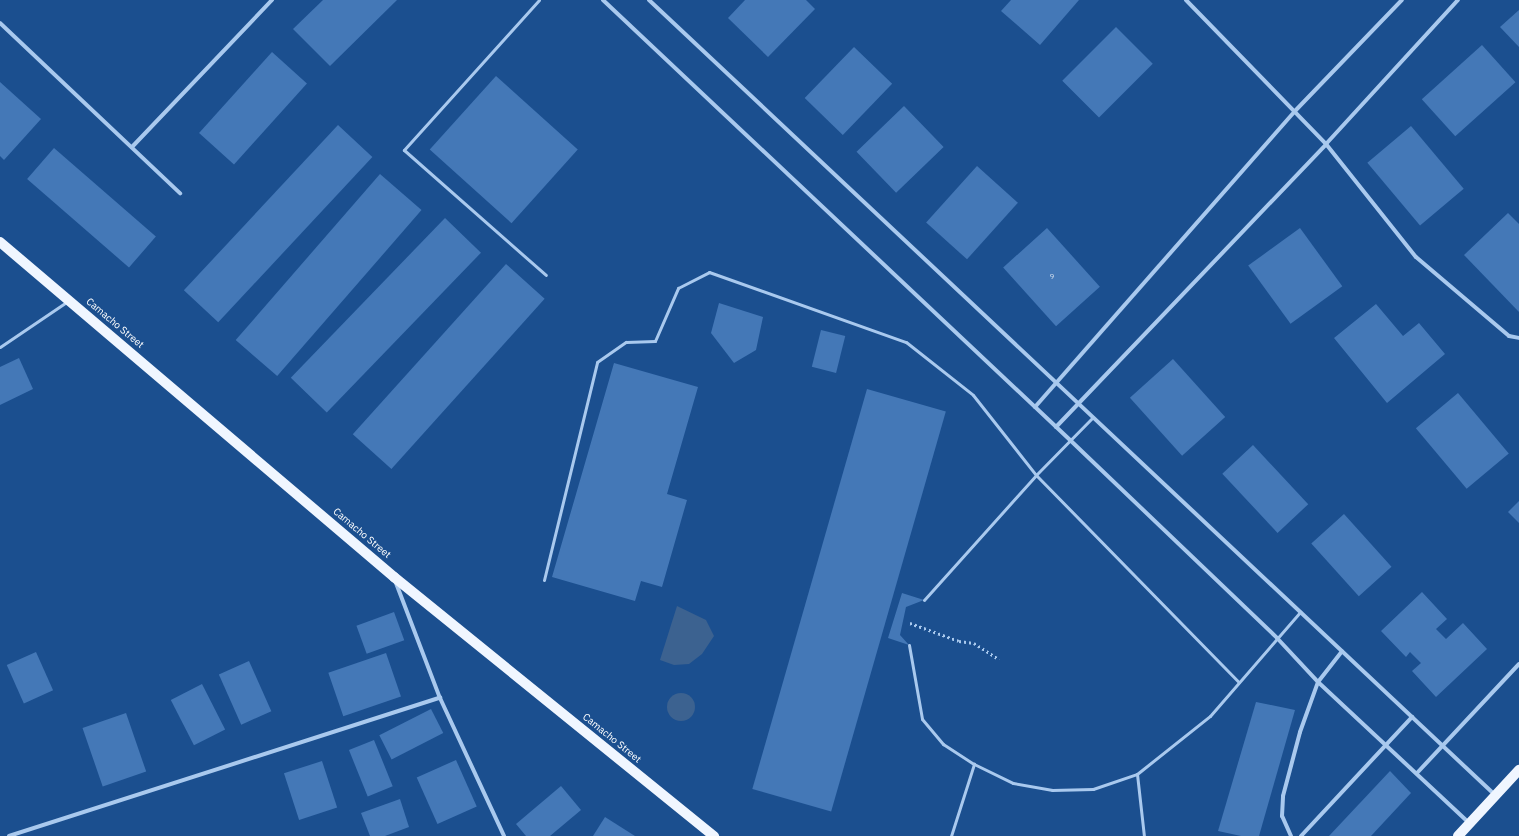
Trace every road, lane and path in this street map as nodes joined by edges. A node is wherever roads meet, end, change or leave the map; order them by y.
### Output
1 (272, 0) edge
2 (539, 0) edge
3 (603, 0) edge
4 (649, 0) edge
5 (1186, 0) edge
6 (1402, 0) edge
7 (1458, 0) edge
8 (0, 23) edge
9 (1295, 112) junction
10 (1326, 144) junction
11 (132, 147) junction
12 (180, 193) dead end
13 (0, 242) edge
14 (546, 274) dead end
15 (70, 300) junction
16 (1519, 338) edge
17 (0, 347) edge
18 (1056, 383) junction
19 (1078, 403) junction
20 (1035, 407) junction
21 (1093, 417) junction
22 (1056, 427) junction
23 (1070, 440) junction
24 (1036, 475) junction
25 (394, 577) junction
26 (544, 580) dead end
27 (924, 600) dead end
28 (1300, 612) junction
29 (910, 623) dead end
30 (1277, 638) junction
31 (910, 645) dead end
32 (1342, 651) junction
33 (999, 659) dead end
34 (1519, 664) edge
35 (1239, 682) junction
36 (1318, 682) junction
37 (440, 698) junction
38 (1412, 717) junction
39 (1387, 744) junction
40 (1443, 746) junction
41 (974, 764) junction
42 (1519, 770) edge
43 (1417, 773) junction
44 (1137, 774) junction
45 (1496, 795) junction
46 (1470, 823) junction
47 (8, 836) edge
48 (504, 836) edge
49 (714, 836) edge
50 (951, 836) edge
51 (1144, 836) edge
52 (1291, 836) edge
53 (1301, 836) edge
54 (1458, 836) edge

1 - 11 street
2 - 14 lane
3 - 20 street
4 - 18 street
5 - 9 street
6 - 9 street
7 - 10 street
8 - 11 street
9 - 10 street
9 - 18 street
10 - 16 street
10 - 19 street
11 - 12 street
13 - 15 main road, Camacho Street
15 - 17 lane
15 - 25 main road, Camacho Street
18 - 19 street
18 - 20 street
19 - 21 street
19 - 22 street
20 - 22 street
21 - 23 lane
21 - 28 street
22 - 23 street
23 - 24 lane
23 - 30 street
24 - 26 lane
24 - 27 lane
24 - 35 lane
25 - 37 street
25 - 49 main road, Camacho Street
28 - 30 lane
28 - 32 street
29 - 33 path
30 - 35 lane
30 - 36 street
31 - 41 lane
32 - 36 street
32 - 38 street
34 - 40 street
35 - 44 lane
36 - 39 street
36 - 52 street
37 - 47 street
37 - 48 street
38 - 39 street
38 - 40 street
39 - 43 street
39 - 53 street
40 - 43 street
40 - 45 street
41 - 44 lane
41 - 50 lane
42 - 45 main road
43 - 46 street
44 - 51 lane
45 - 46 main road
46 - 54 main road

